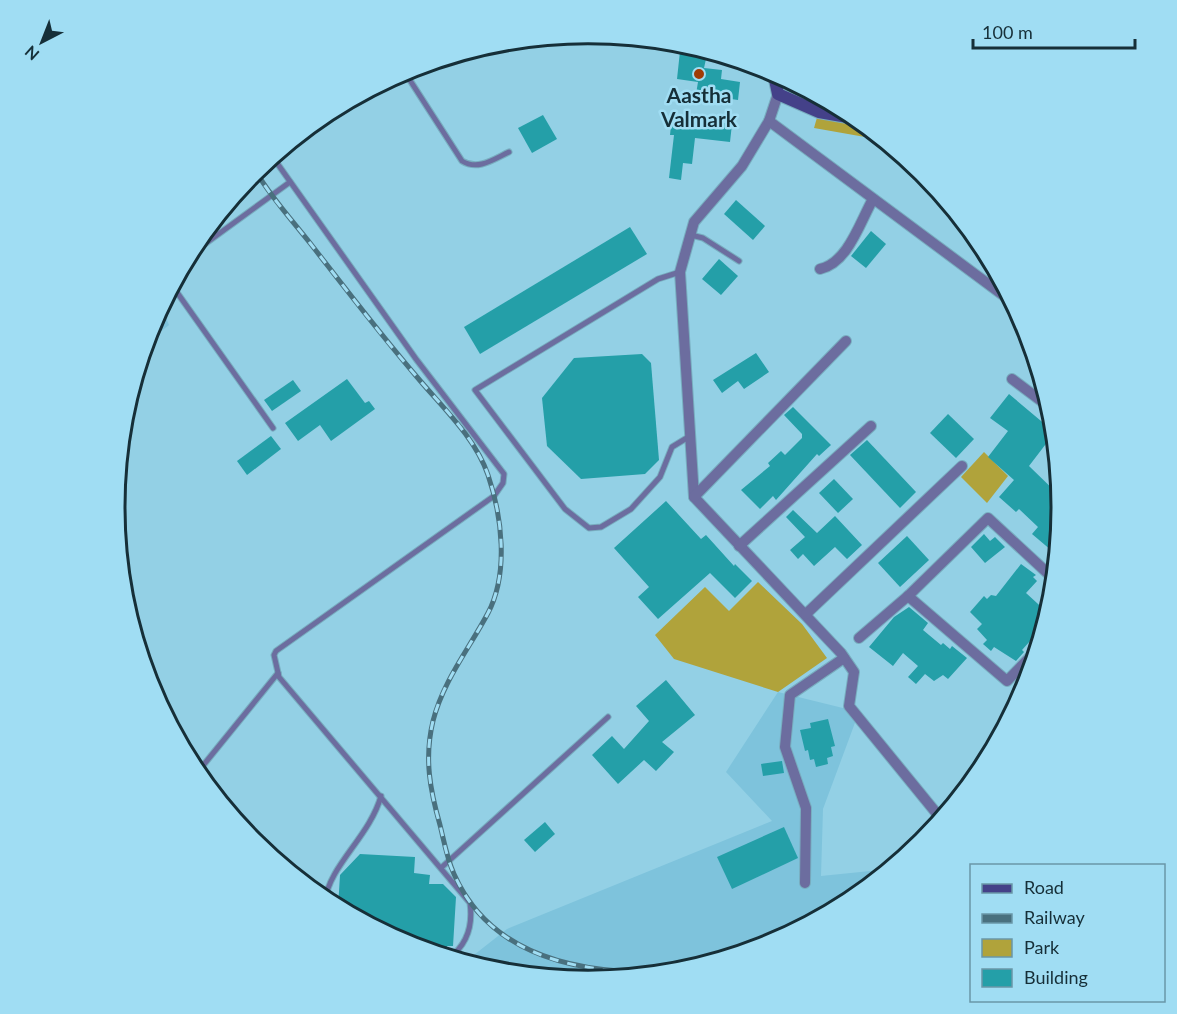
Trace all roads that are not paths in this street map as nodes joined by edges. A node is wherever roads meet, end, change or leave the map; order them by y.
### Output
1 (410, 80) edge
2 (776, 83) edge
3 (778, 94) junction
4 (795, 100) junction
5 (815, 103) edge
6 (833, 114) edge
7 (769, 122) junction
8 (509, 152) dead end
9 (278, 164) edge
10 (290, 182) junction
11 (873, 199) junction
12 (691, 234) junction
13 (209, 241) edge
14 (739, 261) dead end
15 (820, 269) dead end
16 (680, 272) junction
17 (999, 292) edge
18 (178, 293) edge
19 (846, 341) dead end
20 (1012, 379) dead end
21 (1039, 399) edge
22 (871, 426) dead end
23 (273, 428) dead end
24 (690, 435) junction
25 (962, 466) dead end
26 (694, 497) junction
27 (739, 546) junction
28 (1047, 573) edge
29 (909, 596) junction
30 (806, 614) junction
31 (859, 638) dead end
32 (844, 658) junction
33 (1025, 663) edge
34 (278, 673) junction
35 (608, 717) dead end
36 (203, 765) edge
37 (381, 796) junction
38 (937, 813) edge
39 (442, 867) junction
40 (805, 883) dead end
41 (328, 890) edge
42 (456, 951) edge

1 - 8 lane
2 - 3 street
3 - 4 street
3 - 7 street
4 - 5 street
4 - 6 street
7 - 11 street
7 - 12 street
9 - 10 lane
10 - 13 lane
10 - 34 lane
11 - 15 street
11 - 17 street
12 - 14 lane
12 - 16 street
16 - 24 street
16 - 24 lane
18 - 23 lane
19 - 26 street
20 - 21 street
22 - 27 street
24 - 26 street
25 - 30 street
26 - 27 street
27 - 30 street
28 - 29 street
29 - 31 street
29 - 33 street
30 - 32 street
32 - 38 street
32 - 40 street
34 - 36 lane
34 - 37 lane
35 - 39 lane
37 - 39 lane
37 - 41 lane
39 - 42 lane

